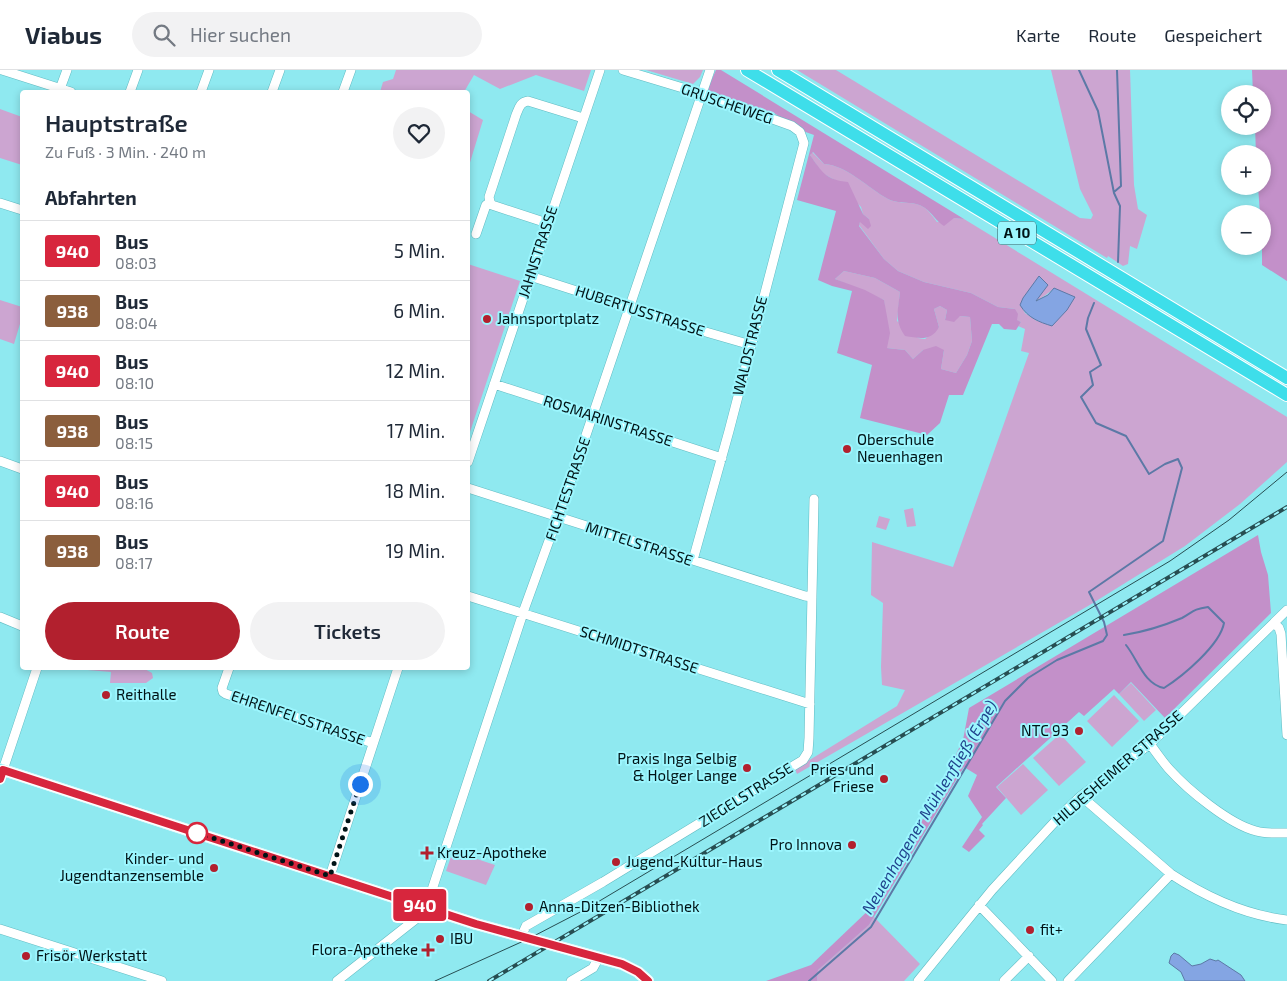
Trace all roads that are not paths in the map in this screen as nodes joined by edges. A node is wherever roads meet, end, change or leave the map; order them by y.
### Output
1 (2, 70) edge
2 (67, 70) edge
3 (138, 70) edge
4 (209, 70) edge
5 (280, 70) edge
6 (351, 70) edge
7 (600, 70) edge
8 (623, 70) edge
9 (710, 70) edge
10 (747, 70) edge
11 (778, 70) edge
12 (60, 89) junction
13 (64, 90) edge
14 (131, 90) edge
15 (202, 90) edge
16 (273, 90) edge
17 (344, 90) edge
18 (702, 94) junction
19 (583, 118) junction
20 (800, 132) joint
21 (490, 202) junction
22 (0, 203) edge
23 (20, 209) edge
24 (547, 223) junction
25 (476, 234) dead end
26 (530, 276) junction
27 (630, 309) junction
28 (751, 345) junction
29 (1287, 378) edge
30 (494, 384) junction
31 (1287, 395) edge
32 (592, 417) junction
33 (470, 456) edge
34 (722, 458) junction
35 (0, 462) edge
36 (20, 467) edge
37 (470, 489) edge
38 (814, 499) dead end
39 (558, 518) junction
40 (693, 560) junction
41 (470, 597) edge
42 (812, 597) junction
43 (1287, 610) edge
44 (523, 614) junction
45 (0, 617) edge
46 (1274, 623) junction
47 (20, 625) edge
48 (36, 670) edge
49 (228, 670) edge
50 (397, 670) edge
51 (810, 704) junction
52 (1287, 735) edge
53 (373, 743) junction
54 (1150, 744) junction
55 (1, 772) edge
56 (1081, 796) junction
57 (1287, 832) edge
58 (1170, 874) junction
59 (330, 876) junction
60 (979, 905) junction
61 (426, 908) junction
62 (1287, 920) edge
63 (0, 929) edge
64 (521, 937) junction
65 (1028, 956) junction
66 (599, 957) junction
67 (162, 981) edge
68 (336, 981) edge
69 (571, 981) edge
70 (648, 981) edge
71 (918, 981) edge
72 (1004, 981) edge
73 (1052, 981) edge
74 (1068, 981) edge

1 - 12 street
2 - 12 street
3 - 14 street
4 - 15 street
5 - 16 street
6 - 17 street
7 - 19 street, JAHNSTRASSE
8 - 18 street, GRUSCHEWEG
9 - 18 street, FICHTESTRASSE
10 - 31 highway, A 10
11 - 29 highway, A 10
12 - 13 street
18 - 20 street, GRUSCHEWEG
18 - 27 street, FICHTESTRASSE
19 - 21 street
19 - 24 street, JAHNSTRASSE
20 - 28 street, WALDSTRASSE
21 - 24 street
21 - 25 street
22 - 23 street
24 - 26 street, JAHNSTRASSE
26 - 27 street, HUBERTUSSTRASSE
26 - 30 street, JAHNSTRASSE
27 - 28 street, HUBERTUSSTRASSE
27 - 32 street, FICHTESTRASSE
28 - 34 street, WALDSTRASSE
30 - 32 street, ROSMARINSTRASSE
30 - 33 street, JAHNSTRASSE
32 - 34 street, ROSMARINSTRASSE
32 - 39 street, FICHTESTRASSE
34 - 40 street, WALDSTRASSE
35 - 36 street
37 - 39 street, MITTELSTRASSE
38 - 42 street, ZIEGELSTRASSE
39 - 40 street, MITTELSTRASSE
39 - 44 street, FICHTESTRASSE
40 - 42 street, MITTELSTRASSE
41 - 44 street, SCHMIDTSTRASSE
42 - 51 street, ZIEGELSTRASSE
43 - 46 street, HILDESHEIMER STRASSE
44 - 51 street, SCHMIDTSTRASSE
44 - 61 street, FICHTESTRASSE
45 - 47 street
46 - 52 street
46 - 54 street, HILDESHEIMER STRASSE
48 - 55 street
49 - 53 street, EHRENFELSSTRASSE
50 - 53 street
51 - 64 street, ZIEGELSTRASSE
53 - 59 street
54 - 56 street, HILDESHEIMER STRASSE
54 - 57 street
55 - 59 main road
56 - 58 street
56 - 60 street, HILDESHEIMER STRASSE
58 - 62 street
58 - 74 street
59 - 61 main road
60 - 65 street
60 - 71 street, HILDESHEIMER STRASSE
61 - 64 main road
61 - 68 street
63 - 67 street
64 - 66 main road
65 - 72 street
65 - 73 street
66 - 69 street
66 - 70 main road

